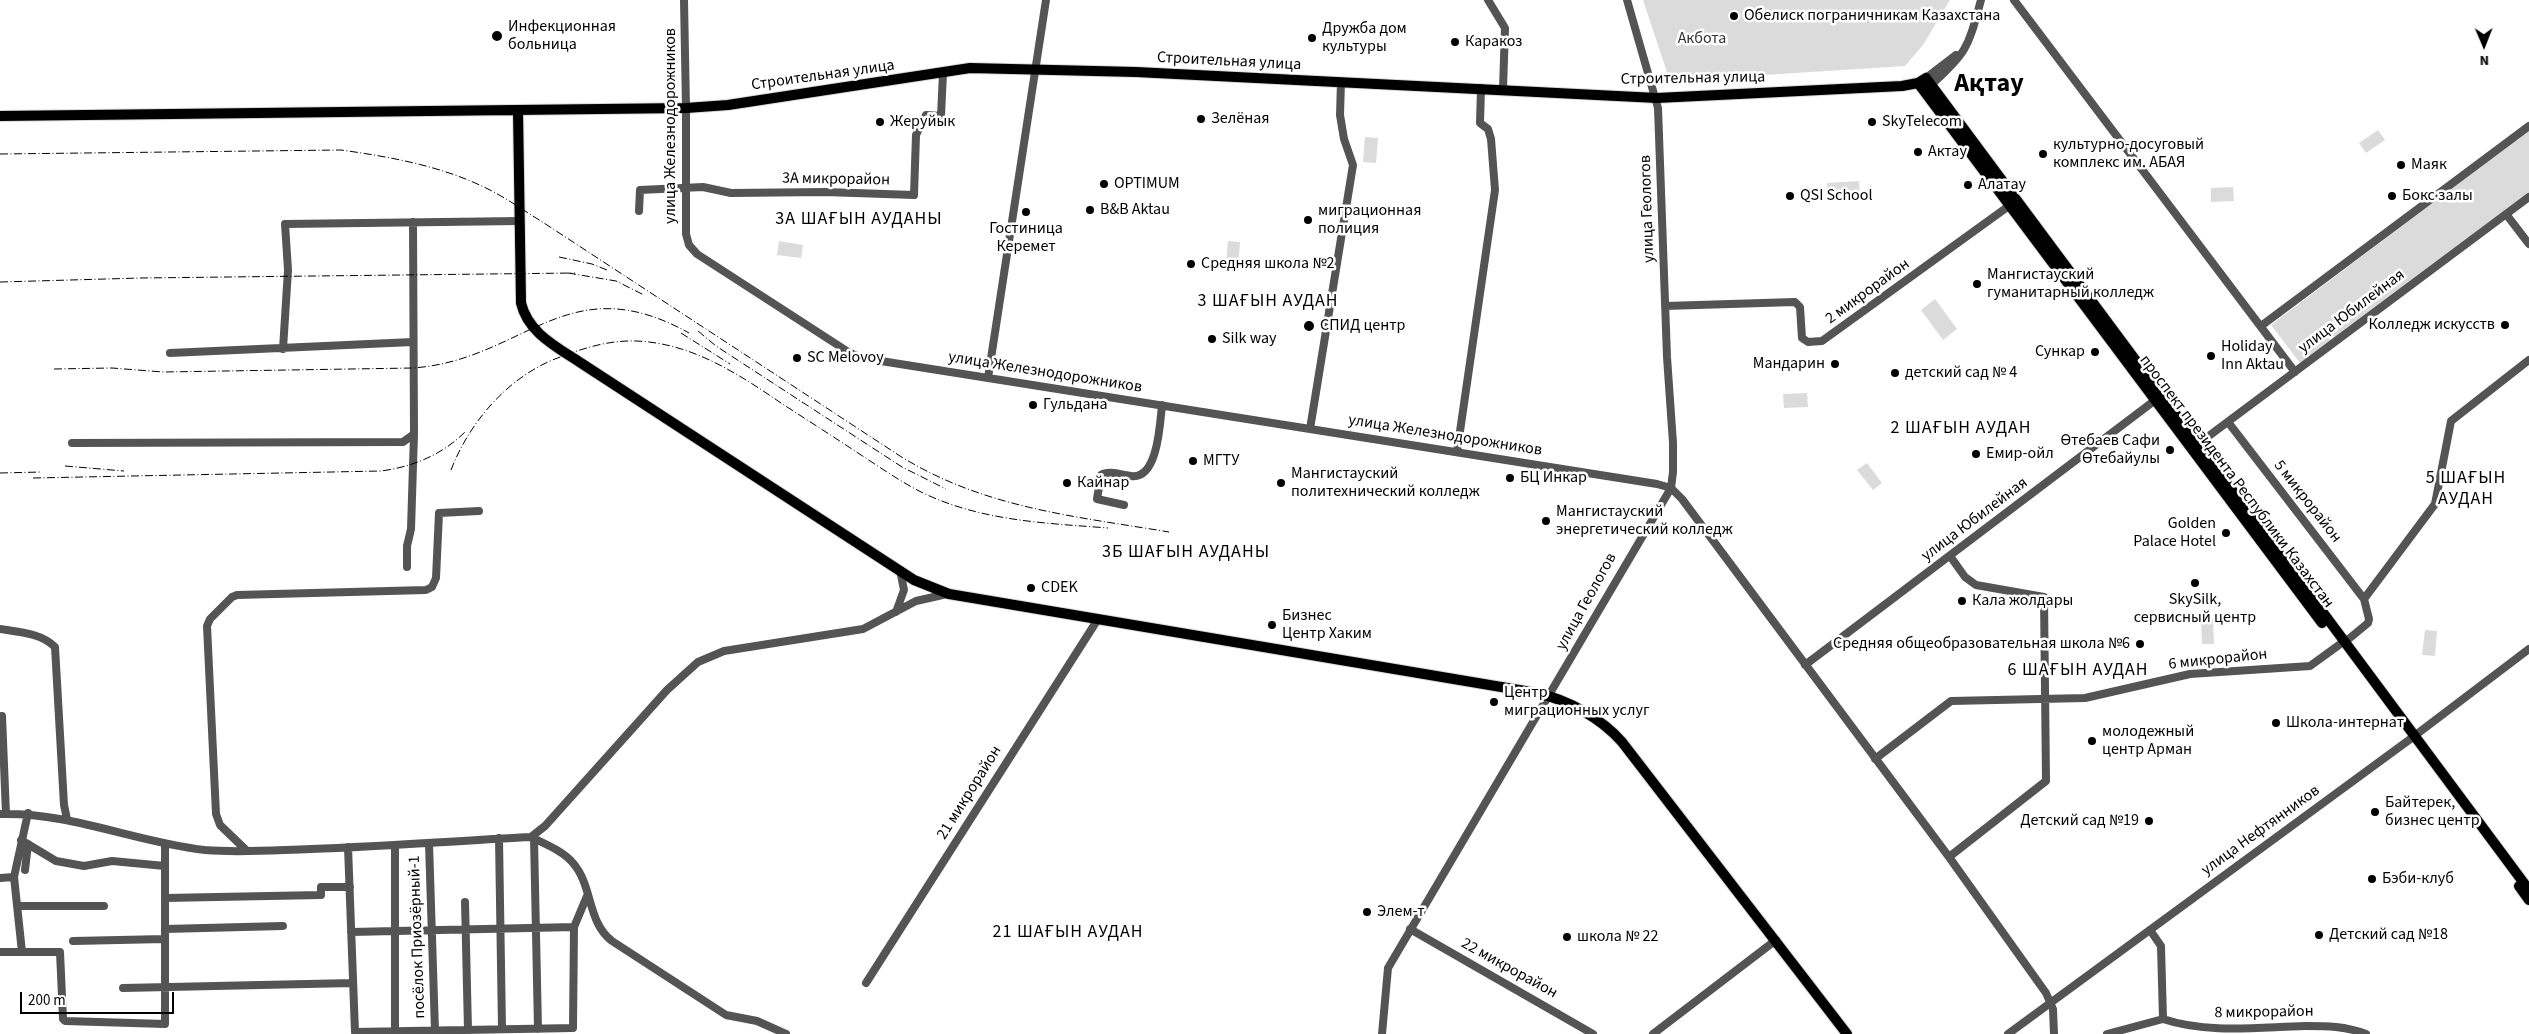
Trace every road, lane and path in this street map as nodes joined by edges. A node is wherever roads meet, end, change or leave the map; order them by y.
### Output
1 (684, 0) edge
2 (1046, 0) edge
3 (1488, 0) edge
4 (1627, 0) edge
5 (1977, 0) edge
6 (1981, 0) edge
7 (2014, 0) edge
8 (1035, 69) junction
9 (943, 73) junction
10 (1341, 82) junction
11 (1925, 84) junction
12 (1481, 88) junction
13 (1503, 89) junction
14 (1657, 98) junction
15 (686, 108) junction
16 (518, 110) junction
17 (0, 116) edge
18 (2529, 126) edge
19 (685, 188) junction
20 (2529, 197) edge
21 (2013, 202) junction
22 (639, 211) dead end
23 (2506, 214) junction
24 (520, 221) junction
25 (413, 222) junction
26 (2529, 244) edge
27 (1665, 306) junction
28 (2261, 326) junction
29 (413, 342) junction
30 (283, 349) junction
31 (170, 353) dead end
32 (2529, 360) edge
33 (2295, 372) junction
34 (988, 378) junction
35 (2159, 398) junction
36 (1162, 405) junction
37 (2228, 422) junction
38 (1310, 429) junction
39 (414, 434) junction
40 (72, 443) dead end
41 (2195, 446) junction
42 (1456, 452) junction
43 (1670, 488) junction
44 (1124, 505) dead end
45 (479, 511) dead end
46 (1950, 556) junction
47 (407, 567) dead end
48 (900, 570) junction
49 (949, 594) junction
50 (2364, 599) junction
51 (896, 612) junction
52 (1098, 619) junction
53 (0, 629) edge
54 (2342, 644) junction
55 (2529, 649) edge
56 (1805, 665) junction
57 (1550, 696) junction
58 (2045, 699) junction
59 (2, 716) dead end
60 (2412, 738) junction
61 (1876, 759) junction
62 (3, 809) edge
63 (28, 813) junction
64 (67, 819) junction
65 (499, 838) junction
66 (532, 838) junction
67 (25, 842) junction
68 (429, 843) junction
69 (165, 844) junction
70 (396, 845) junction
71 (348, 847) junction
72 (247, 851) junction
73 (1949, 857) junction
74 (165, 866) junction
75 (25, 870) dead end
76 (14, 877) junction
77 (0, 878) edge
78 (350, 887) junction
79 (2525, 888) edge
80 (587, 896) junction
81 (165, 898) junction
82 (2529, 900) edge
83 (465, 902) dead end
84 (18, 906) junction
85 (104, 906) dead end
86 (283, 926) dead end
87 (574, 927) junction
88 (535, 928) junction
89 (1410, 928) junction
90 (165, 929) junction
91 (500, 929) junction
92 (466, 930) junction
93 (2150, 930) junction
94 (432, 931) junction
95 (352, 932) junction
96 (395, 932) junction
97 (165, 939) junction
98 (1776, 940) junction
99 (73, 941) dead end
100 (0, 952) edge
101 (22, 952) junction
102 (354, 983) junction
103 (866, 983) dead end
104 (165, 987) junction
105 (123, 988) dead end
106 (2051, 1002) junction
107 (2163, 1019) junction
108 (502, 1029) junction
109 (538, 1029) junction
110 (468, 1030) junction
111 (395, 1031) junction
112 (434, 1031) junction
113 (786, 1034) edge
114 (1382, 1034) edge
115 (1593, 1034) edge
116 (1653, 1034) edge
117 (1847, 1034) edge
118 (2008, 1034) edge
119 (2054, 1034) edge
120 (2107, 1034) edge
121 (2366, 1034) edge

1 - 15 street, улица Железнодорожников
2 - 8 street
3 - 13 street
4 - 14 street, улица Геологов
5 - 11 street
6 - 11 street
7 - 28 street
8 - 9 main road, Строительная улица
8 - 10 main road, Строительная улица
8 - 34 street
9 - 15 main road, Строительная улица
9 - 19 street, 3А микрорайон
10 - 12 main road, Строительная улица
10 - 38 street
11 - 14 main road, Строительная улица
11 - 21 main road, проспект президента Республики Казахстан
12 - 13 main road, Строительная улица
12 - 42 street
13 - 14 main road, Строительная улица
14 - 27 street, улица Геологов
15 - 16 main road, Строительная улица
15 - 19 street, улица Железнодорожников
16 - 17 main road, Строительная улица
16 - 24 main road
18 - 28 street
19 - 22 street, 3А микрорайон
19 - 34 street, улица Железнодорожников
20 - 23 street, улица Юбилейная
21 - 27 street, 2 микрорайон
21 - 35 main road, проспект президента Республики Казахстан
23 - 26 street
23 - 33 street, улица Юбилейная
24 - 25 street
24 - 48 main road
25 - 29 street
25 - 30 street
27 - 43 street, улица Геологов
28 - 33 street
29 - 30 street
29 - 39 street
30 - 31 street
32 - 50 street
33 - 37 street, улица Юбилейная
34 - 36 street, улица Железнодорожников
35 - 41 main road, проспект президента Республики Казахстан
35 - 46 street, улица Юбилейная
36 - 38 street, улица Железнодорожников
36 - 44 street
37 - 41 street, улица Юбилейная
37 - 50 street, 5 микрорайон
38 - 42 street, улица Железнодорожников
39 - 40 street
39 - 47 street
41 - 54 main road, проспект президента Республики Казахстан
42 - 43 street, улица Железнодорожников
43 - 56 street
43 - 57 street, улица Геологов
45 - 72 street
46 - 56 street, улица Юбилейная
46 - 58 street
48 - 49 main road
48 - 51 street
49 - 51 street
49 - 52 main road
50 - 54 street, 5 микрорайон
51 - 66 street
52 - 57 main road
52 - 103 street, 21 микрорайон
53 - 64 street
54 - 58 street, 6 микрорайон
54 - 60 main road, проспект президента Республики Казахстан
55 - 60 street, улица Нефтянников
56 - 61 street
57 - 89 street, улица Геологов
57 - 98 main road
58 - 61 street, 6 микрорайон
58 - 73 street
59 - 62 street
60 - 79 main road, проспект президента Республики Казахстан
60 - 93 street, улица Нефтянников
61 - 73 street
62 - 63 street
63 - 64 street
63 - 67 street
64 - 69 street
65 - 66 street
65 - 68 street
65 - 91 street
66 - 80 street
66 - 88 street
67 - 74 street
67 - 75 street
67 - 76 street
68 - 70 street
68 - 94 street, посёлок Приозёрный-1
69 - 72 street
69 - 74 street
70 - 71 street
70 - 96 street
71 - 72 street
71 - 78 street
73 - 106 street
74 - 81 street
76 - 77 street
76 - 84 street
78 - 81 street
78 - 95 street
79 - 82 main road, проспект президента Республики Казахстан
80 - 87 street
80 - 113 street
81 - 90 street
83 - 92 street
84 - 85 street
84 - 101 street
86 - 90 street
87 - 88 street
87 - 109 street
88 - 91 street
88 - 109 street
89 - 114 street, улица Геологов
89 - 115 street, 22 микрорайон
90 - 97 street
91 - 92 street
91 - 108 street
92 - 94 street
92 - 110 street
93 - 106 street, улица Нефтянников
93 - 107 street
94 - 96 street
94 - 112 street, посёлок Приозёрный-1
95 - 96 street
95 - 102 street
96 - 111 street
97 - 99 street
97 - 104 street
98 - 116 street
98 - 117 main road
100 - 101 street
101 - 104 street
102 - 104 street
102 - 111 street
104 - 105 street
106 - 118 street, улица Нефтянников
106 - 119 street
107 - 120 street
107 - 121 street, 8 микрорайон
108 - 109 street
108 - 110 street
110 - 112 street
111 - 112 street

